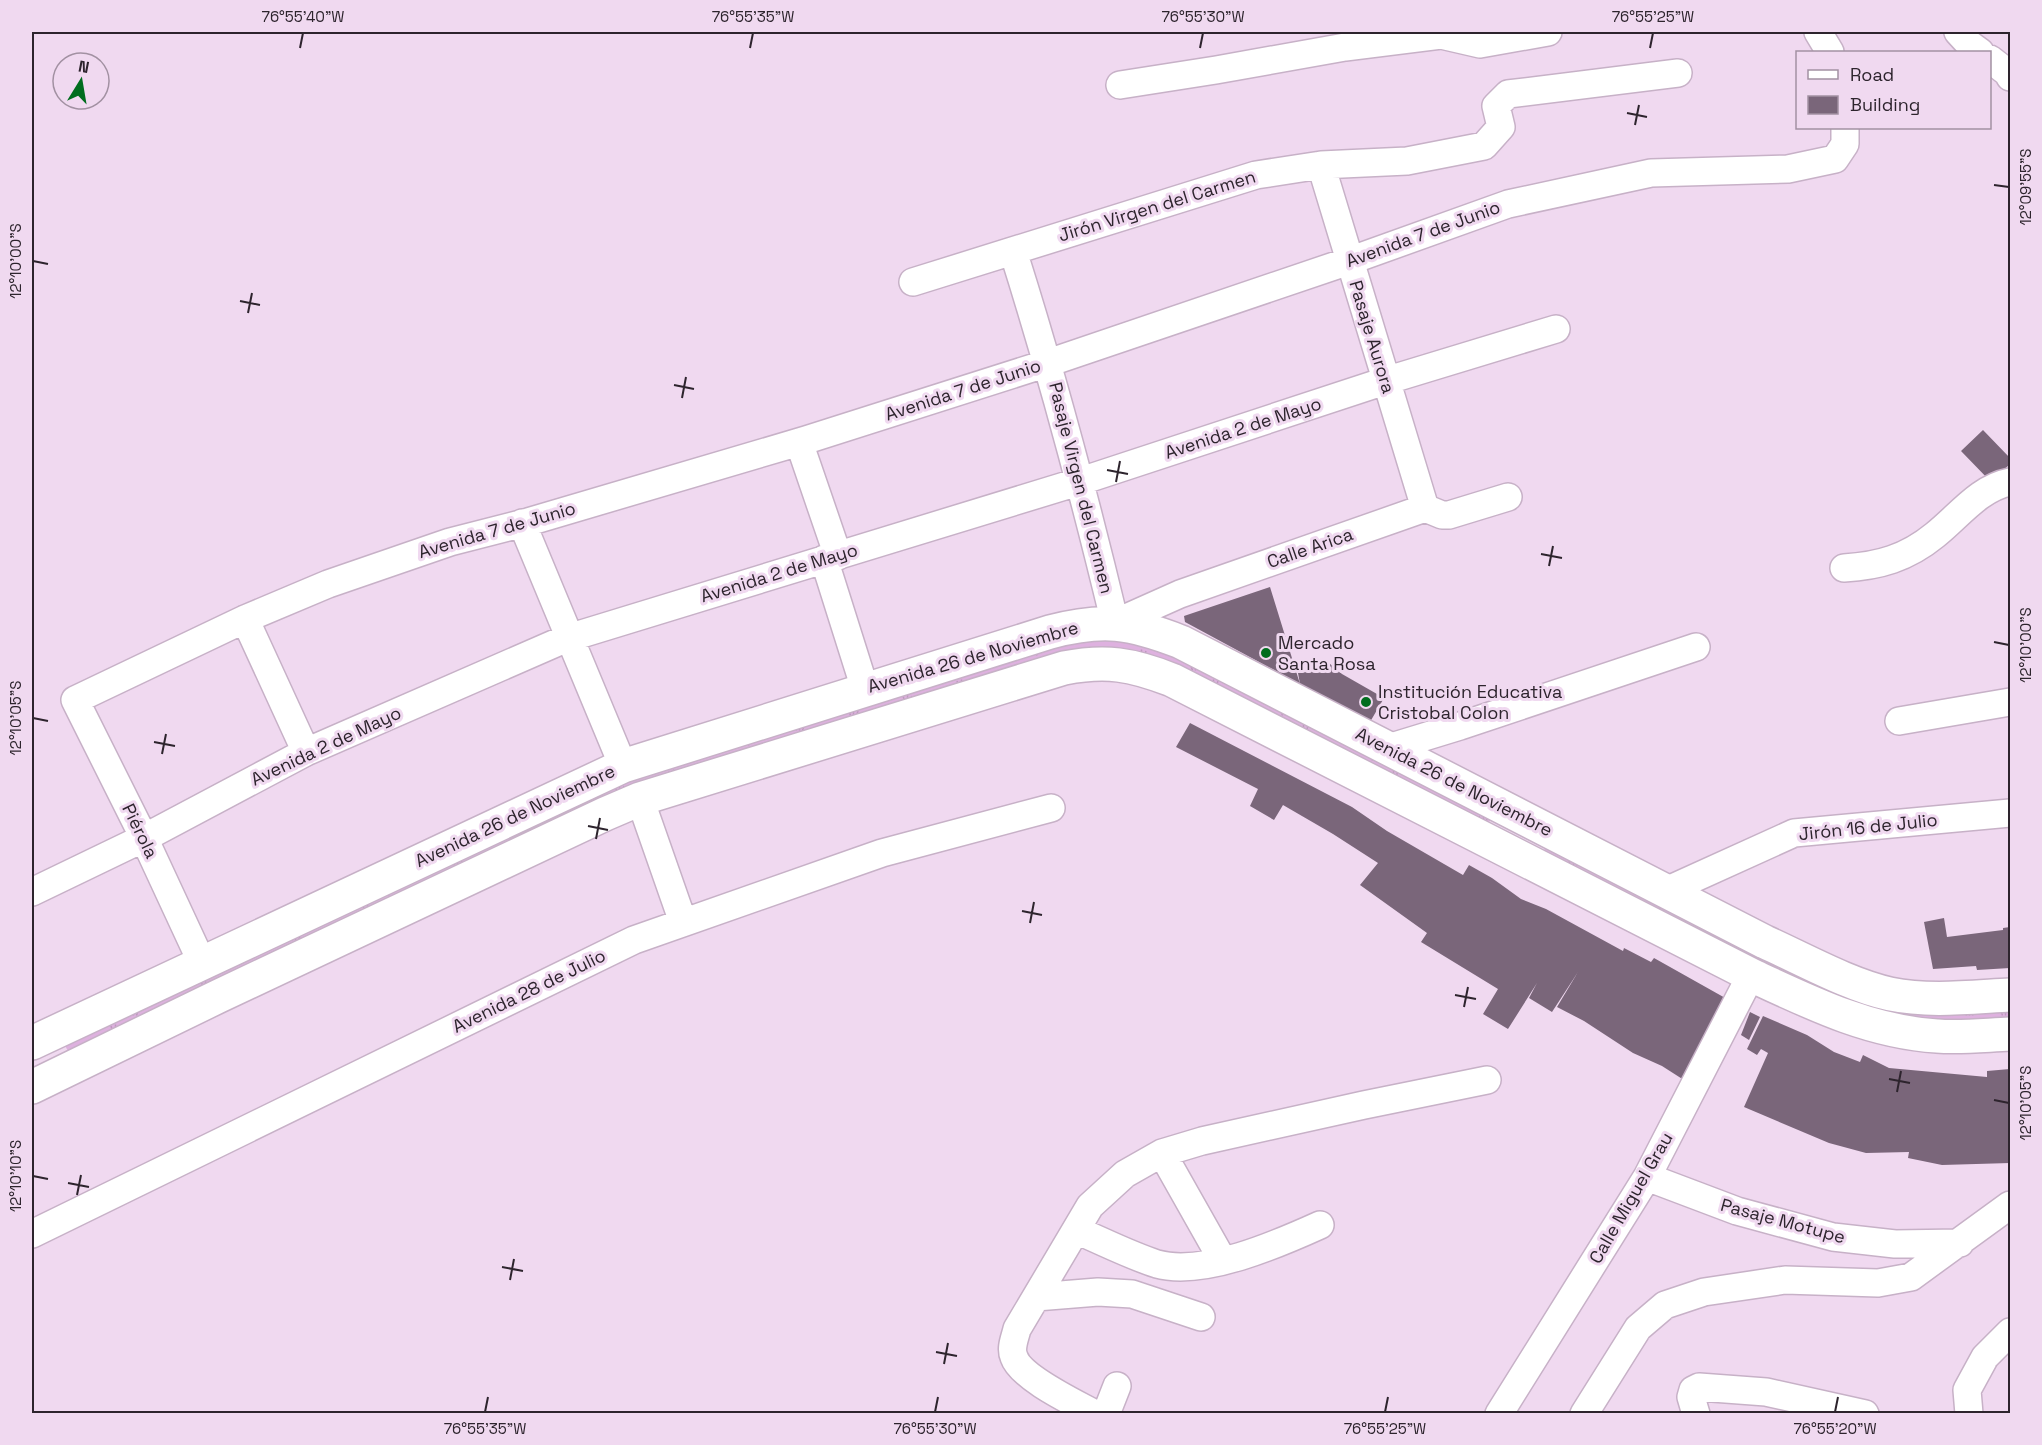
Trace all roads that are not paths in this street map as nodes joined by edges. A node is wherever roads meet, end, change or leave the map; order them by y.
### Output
1 (1548, 32) edge
2 (1818, 32) edge
3 (1958, 32) edge
4 (1829, 51) edge
5 (1979, 51) edge
6 (1991, 60) edge
7 (1678, 73) dead end
8 (2010, 77) edge
9 (1120, 85) dead end
10 (1845, 129) edge
11 (1321, 165) junction
12 (1013, 250) junction
13 (1349, 261) junction
14 (914, 282) dead end
15 (1556, 329) dead end
16 (1048, 363) junction
17 (1385, 381) junction
18 (799, 442) junction
19 (1081, 482) junction
20 (2010, 482) edge
21 (1508, 497) dead end
22 (1425, 508) junction
23 (522, 523) junction
24 (831, 557) junction
25 (1844, 568) dead end
26 (245, 619) junction
27 (1115, 623) junction
28 (570, 637) junction
29 (1696, 647) dead end
30 (865, 689) junction
31 (75, 700) joint
32 (2010, 702) edge
33 (1899, 721) dead end
34 (1388, 748) junction
35 (306, 752) junction
36 (622, 766) junction
37 (640, 799) junction
38 (1051, 808) dead end
39 (2010, 813) edge
40 (1525, 818) junction
41 (144, 838) junction
42 (1507, 851) junction
43 (1666, 891) junction
44 (32, 892) edge
45 (683, 922) junction
46 (202, 963) junction
47 (1751, 975) junction
48 (2010, 995) edge
49 (2010, 1034) edge
50 (32, 1043) edge
51 (1487, 1080) dead end
52 (41, 1082) edge
53 (1162, 1153) junction
54 (1647, 1177) junction
55 (2010, 1205) edge
56 (1320, 1225) dead end
57 (1076, 1230) junction
58 (32, 1234) edge
59 (1960, 1243) junction
60 (1224, 1261) junction
61 (1036, 1297) junction
62 (1201, 1317) dead end
63 (2010, 1332) edge
64 (1117, 1386) dead end
65 (1695, 1402) edge
66 (1095, 1413) edge
67 (1106, 1413) edge
68 (1498, 1413) edge
69 (1584, 1413) edge
70 (1864, 1413) edge
71 (1969, 1413) edge

1 - 9 street
2 - 4 street
3 - 5 street
6 - 8 street
7 - 11 street, Jirón Virgen del Carmen
10 - 13 street, Avenida 7 de Junio
11 - 12 street, Jirón Virgen del Carmen
11 - 13 street, Pasaje Aurora
12 - 14 street, Jirón Virgen del Carmen
12 - 16 street, Pasaje Virgen del Carmen
13 - 16 street, Avenida 7 de Junio
13 - 17 street, Pasaje Aurora
15 - 17 street, Avenida 2 de Mayo
16 - 18 street, Avenida 7 de Junio
16 - 19 street, Pasaje Virgen del Carmen
17 - 19 street, Avenida 2 de Mayo
17 - 22 street, Pasaje Aurora
18 - 23 street, Avenida 7 de Junio
18 - 24 street
19 - 24 street, Avenida 2 de Mayo
19 - 27 street, Pasaje Virgen del Carmen
20 - 25 street
21 - 22 street, Calle Arica
22 - 27 street, Calle Arica
23 - 26 street, Avenida 7 de Junio
23 - 28 street
24 - 28 street, Avenida 2 de Mayo
24 - 30 street
26 - 31 street, Avenida 7 de Junio
26 - 35 street
27 - 30 main road, Avenida 26 de Noviembre
27 - 34 main road, Avenida 26 de Noviembre
28 - 35 street, Avenida 2 de Mayo
28 - 36 street
29 - 34 street
30 - 36 main road, Avenida 26 de Noviembre
31 - 41 street, Piérola
32 - 33 street
34 - 40 main road, Avenida 26 de Noviembre
35 - 41 street, Avenida 2 de Mayo
36 - 46 main road, Avenida 26 de Noviembre
37 - 42 main road, Avenida 26 de Noviembre
37 - 45 street
37 - 52 main road, Avenida 26 de Noviembre
38 - 45 street, Avenida 28 de Julio
39 - 43 street, Jirón 16 de Julio
40 - 42 main road
40 - 43 main road, Avenida 26 de Noviembre
41 - 44 street, Avenida 2 de Mayo
41 - 46 street, Piérola
42 - 47 main road, Avenida 26 de Noviembre
43 - 48 main road, Avenida 26 de Noviembre
45 - 58 street, Avenida 28 de Julio
46 - 50 main road, Avenida 26 de Noviembre
47 - 49 main road, Avenida 26 de Noviembre
47 - 54 street, Calle Miguel Grau
50 - 52 main road
51 - 53 street
53 - 57 street
53 - 60 street
54 - 59 street, Pasaje Motupe
54 - 68 street, Calle Miguel Grau
55 - 59 street
56 - 60 street
57 - 60 street
57 - 61 street
59 - 69 street
61 - 62 street
61 - 66 street
63 - 71 street
64 - 67 street
65 - 70 street

